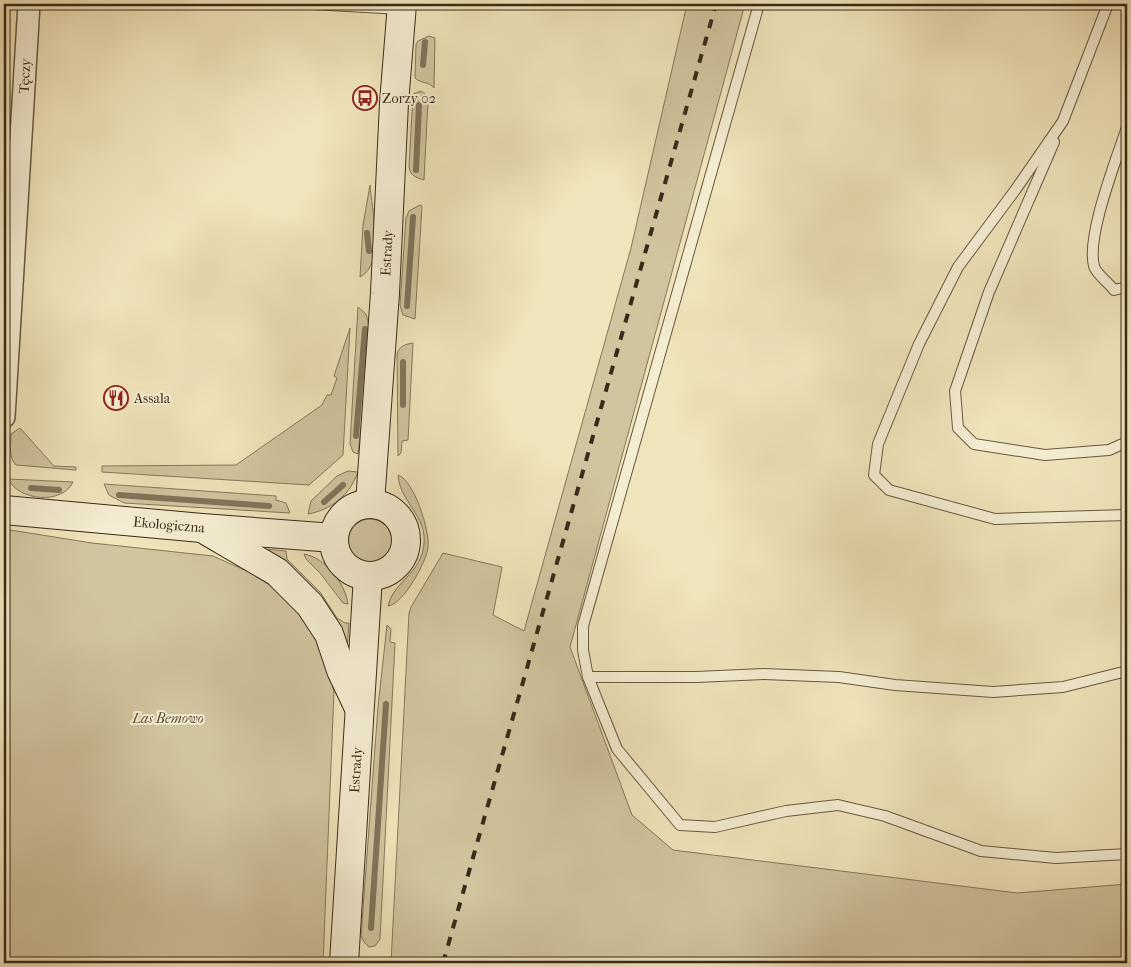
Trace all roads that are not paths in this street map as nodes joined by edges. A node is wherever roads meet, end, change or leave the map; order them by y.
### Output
1 (29, 4) edge
2 (312, 4) edge
3 (759, 4) edge
4 (1108, 4) edge
5 (401, 6) edge
6 (1064, 121) junction
7 (1127, 127) edge
8 (1127, 287) edge
9 (4, 417) edge
10 (1127, 442) edge
11 (370, 503) junction
12 (4, 510) edge
13 (1127, 515) edge
14 (202, 528) junction
15 (334, 538) junction
16 (368, 576) junction
17 (1127, 671) edge
18 (588, 677) junction
19 (359, 710) junction
20 (1127, 854) edge
21 (344, 963) edge

1 - 9 street, Tęczy
2 - 5 lane
3 - 18 lane
4 - 6 lane
5 - 11 main road, Estrady
6 - 10 lane
6 - 13 lane
7 - 8 lane
11 - 15 main road
11 - 16 main road
12 - 14 main road, Ekologiczna
14 - 15 main road, Ekologiczna
14 - 19 main road
15 - 16 main road
16 - 19 main road, Estrady
17 - 18 lane
18 - 20 lane
19 - 21 main road, Estrady

